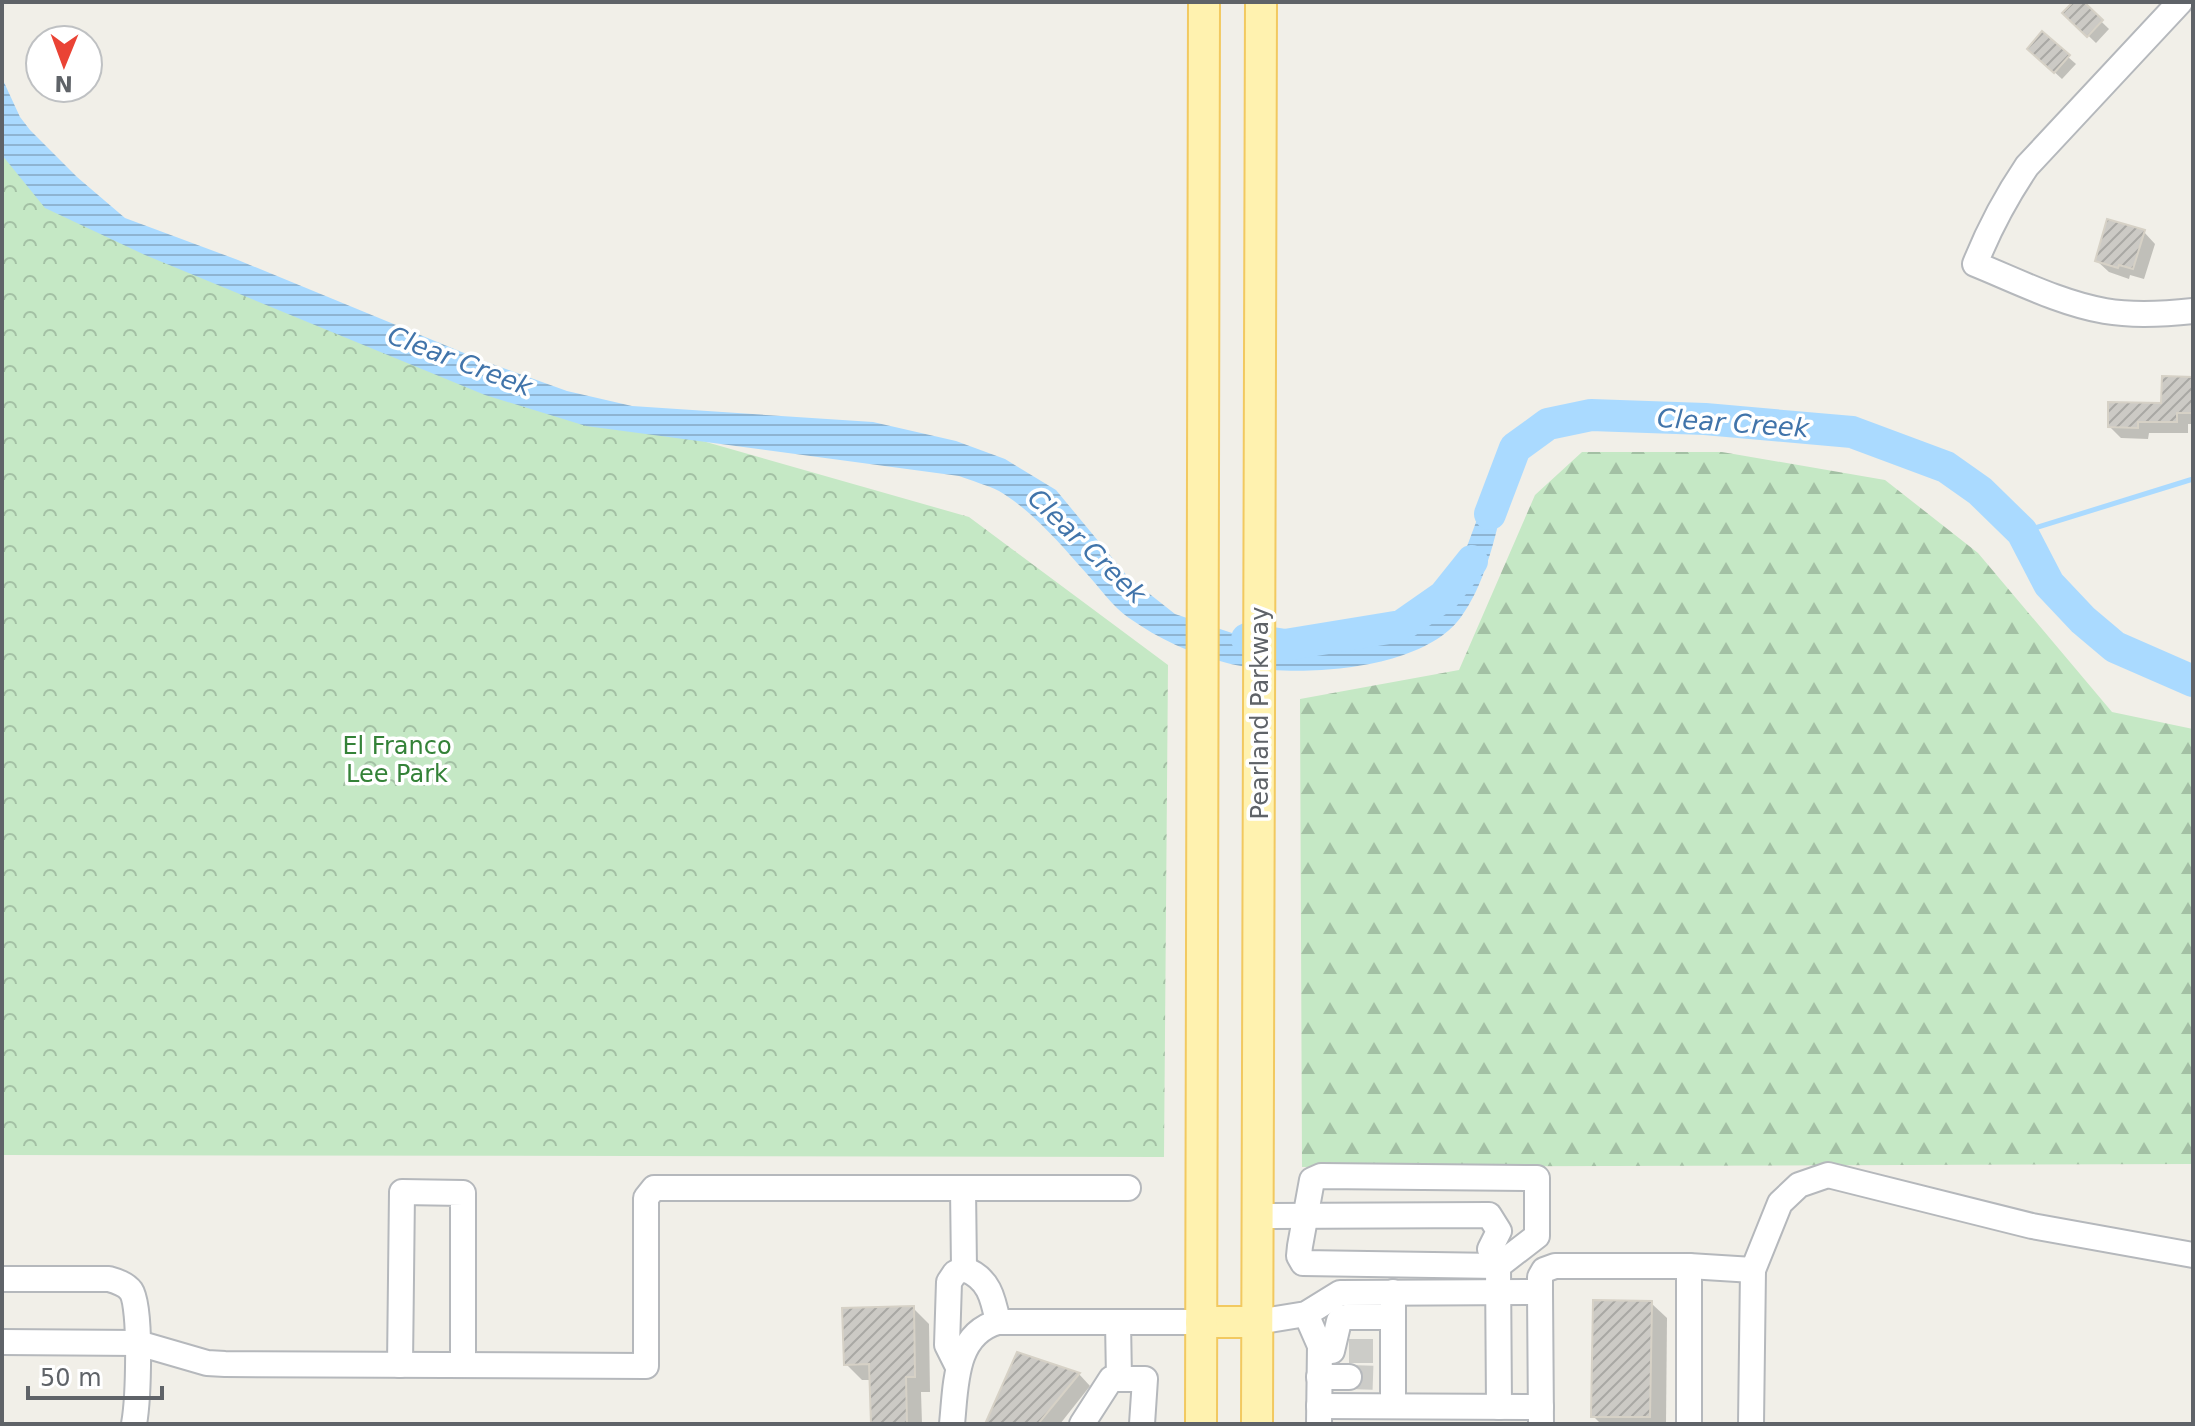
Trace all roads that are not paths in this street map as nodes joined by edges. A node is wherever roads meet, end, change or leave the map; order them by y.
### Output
1 (1204, 2) edge
2 (1261, 2) edge
3 (2180, 2) edge
4 (2193, 311) edge
5 (963, 1188) junction
6 (1128, 1188) dead end
7 (1306, 1214) junction
8 (1257, 1216) junction
9 (2193, 1255) edge
10 (1498, 1266) junction
11 (1689, 1266) junction
12 (964, 1269) junction
13 (1753, 1270) junction
14 (2, 1279) edge
15 (1499, 1292) junction
16 (1540, 1292) junction
17 (1393, 1304) junction
18 (1306, 1314) junction
19 (998, 1322) junction
20 (1118, 1322) junction
21 (1201, 1322) junction
22 (1257, 1322) junction
23 (2, 1342) edge
24 (138, 1343) junction
25 (1333, 1351) junction
26 (400, 1365) junction
27 (463, 1365) junction
28 (957, 1365) junction
29 (1319, 1377) junction
30 (1349, 1377) tunnel mouth
31 (1119, 1379) junction
32 (1393, 1406) junction
33 (1499, 1407) junction
34 (1319, 1415) edge
35 (1541, 1416) edge
36 (134, 1424) edge
37 (952, 1424) edge
38 (1082, 1424) edge
39 (1142, 1424) edge
40 (1201, 1424) edge
41 (1257, 1424) edge
42 (1689, 1424) edge
43 (1751, 1424) edge

1 - 21 main road
2 - 8 main road, Pearland Parkway
3 - 4 street
5 - 6 street
5 - 12 street
5 - 27 street
7 - 8 street
7 - 10 street
7 - 10 street
7 - 10 street
8 - 22 main road, Pearland Parkway
9 - 13 street
10 - 15 street
11 - 13 street
11 - 16 street
11 - 42 street
12 - 19 street
12 - 28 street
13 - 43 street
14 - 24 street
15 - 16 street
15 - 17 street
15 - 33 street
16 - 35 street
17 - 18 street
17 - 25 street
17 - 32 street
18 - 22 street
18 - 25 street
19 - 20 street
19 - 28 street
20 - 21 street
20 - 31 street
21 - 22 main road
21 - 40 main road
22 - 41 main road, Pearland Parkway
23 - 24 street
24 - 26 street
24 - 36 street
25 - 29 street
26 - 27 street
26 - 27 street
28 - 37 street
29 - 30 street
29 - 34 street
31 - 38 street
31 - 39 street
32 - 33 street
32 - 34 street
33 - 35 street

